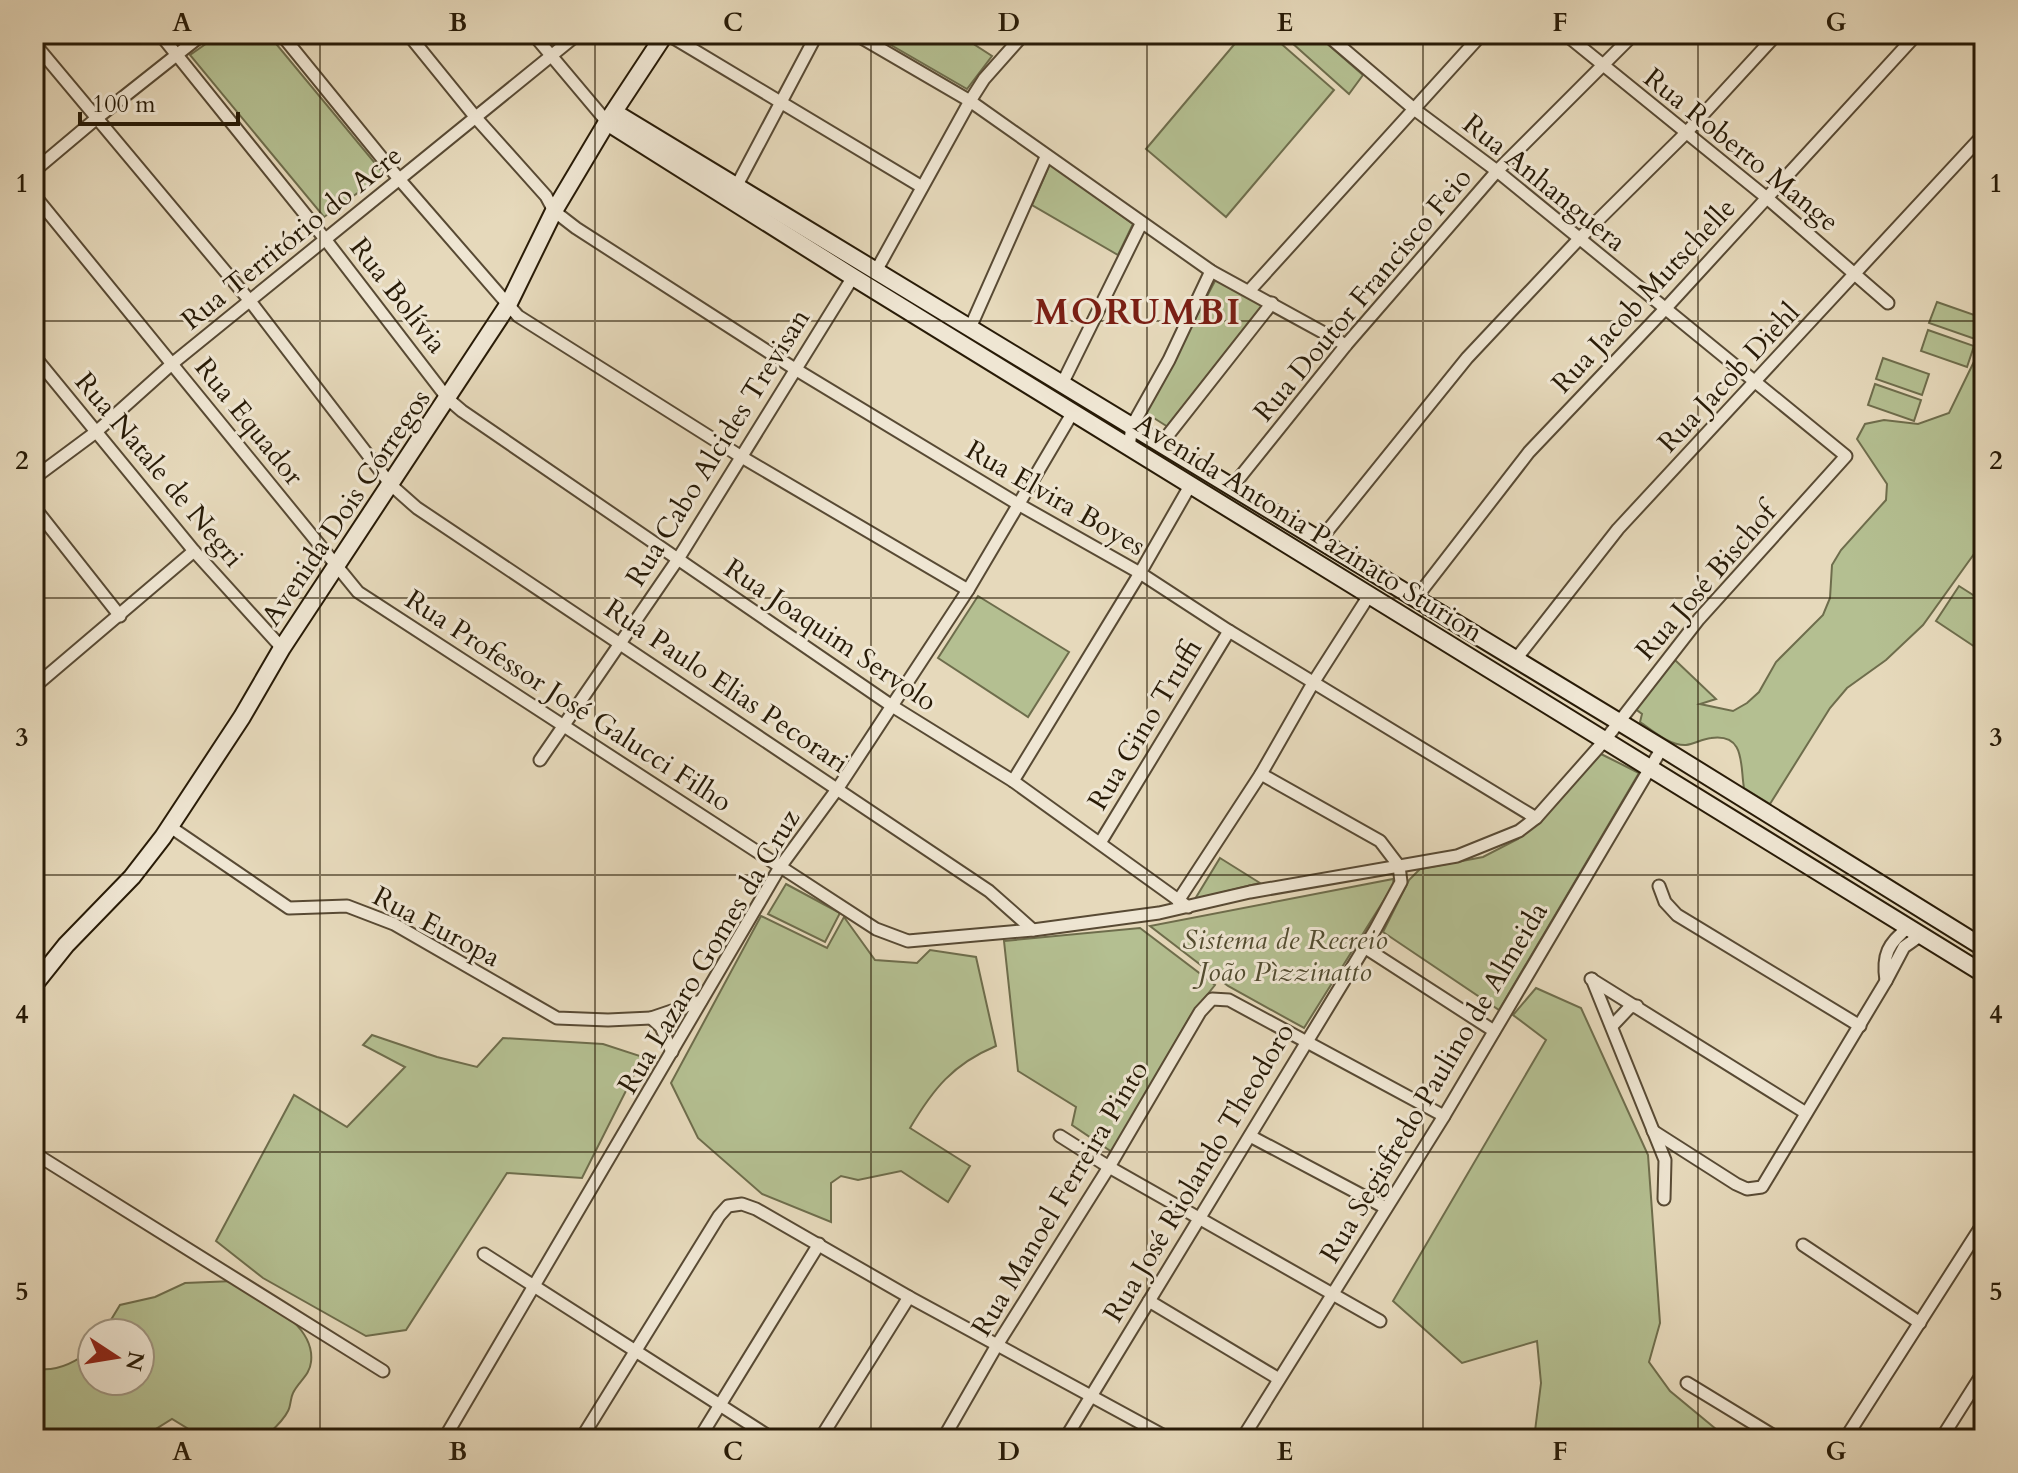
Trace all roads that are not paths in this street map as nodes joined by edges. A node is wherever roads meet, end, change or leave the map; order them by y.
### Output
1 (160, 34) edge
2 (203, 34) edge
3 (281, 34) edge
4 (408, 34) edge
5 (533, 34) edge
6 (578, 34) edge
7 (666, 34) edge
8 (817, 34) edge
9 (855, 34) edge
10 (1024, 34) edge
11 (1326, 34) edge
12 (1482, 34) edge
13 (1565, 34) edge
14 (1634, 34) edge
15 (1777, 34) edge
16 (1917, 34) edge
17 (1971, 34) edge
18 (34, 43) edge
19 (1984, 45) edge
20 (178, 55) junction
21 (551, 58) junction
22 (1604, 66) junction
23 (970, 101) junction
24 (781, 103) junction
25 (1414, 109) junction
26 (611, 117) junction
27 (97, 118) junction
28 (477, 119) junction
29 (1685, 134) junction
30 (1984, 134) edge
31 (1046, 157) junction
32 (34, 171) edge
33 (1497, 171) junction
34 (399, 179) junction
35 (736, 187) junction
36 (922, 187) junction
37 (34, 195) edge
38 (1767, 198) junction
39 (554, 211) junction
40 (1141, 224) junction
41 (325, 239) junction
42 (1579, 239) junction
43 (876, 271) junction
44 (1211, 271) junction
45 (1856, 274) junction
46 (853, 277) junction
47 (1250, 290) junction
48 (880, 294) junction
49 (250, 301) junction
50 (1272, 303) junction
51 (1888, 303) dead end
52 (508, 305) junction
53 (1665, 309) junction
54 (970, 328) junction
55 (1346, 345) junction
56 (34, 356) edge
57 (173, 363) junction
58 (795, 369) junction
59 (1755, 383) junction
60 (1062, 384) junction
61 (448, 399) junction
62 (1073, 412) junction
63 (1132, 426) junction
64 (96, 432) junction
65 (1161, 444) junction
66 (1129, 447) junction
67 (740, 456) junction
68 (1846, 456) joint
69 (34, 478) edge
70 (1191, 484) junction
71 (391, 485) junction
72 (1232, 487) junction
73 (1018, 504) junction
74 (34, 507) edge
75 (1320, 540) junction
76 (194, 551) junction
77 (678, 559) junction
78 (337, 567) junction
79 (1140, 573) junction
80 (968, 590) junction
81 (1370, 594) junction
82 (1416, 598) junction
83 (120, 616) junction
84 (1229, 631) junction
85 (619, 642) junction
86 (282, 648) junction
87 (1516, 659) junction
88 (36, 683) edge
89 (1313, 683) junction
90 (892, 706) junction
91 (1618, 723) junction
92 (564, 725) junction
93 (1605, 740) junction
94 (1662, 748) junction
95 (540, 760) dead end
96 (1651, 768) junction
97 (1261, 774) junction
98 (1013, 781) junction
99 (838, 788) junction
100 (1536, 818) junction
101 (169, 826) junction
102 (1100, 843) junction
103 (1399, 866) junction
104 (780, 867) junction
105 (1659, 886) dead end
106 (1183, 904) junction
107 (1929, 914) junction
108 (1033, 930) junction
109 (1915, 931) junction
110 (1979, 945) edge
111 (1364, 947) junction
112 (1959, 958) junction
113 (1984, 974) edge
114 (34, 985) edge
115 (701, 1001) junction
116 (1637, 1006) junction
117 (651, 1018) junction
118 (1612, 1026) junction
119 (1860, 1026) junction
120 (1494, 1031) junction
121 (1304, 1043) junction
122 (672, 1052) junction
123 (1806, 1113) junction
124 (1444, 1116) junction
125 (1653, 1131) junction
126 (1060, 1136) dead end
127 (1250, 1136) junction
128 (34, 1153) edge
129 (1109, 1167) junction
130 (1664, 1199) dead end
131 (1386, 1208) junction
132 (1199, 1218) junction
133 (1984, 1222) edge
134 (819, 1244) junction
135 (1803, 1245) dead end
136 (484, 1254) dead end
137 (534, 1286) junction
138 (1332, 1293) junction
139 (909, 1297) junction
140 (1149, 1301) junction
141 (1380, 1321) dead end
142 (1920, 1323) junction
143 (997, 1345) junction
144 (636, 1351) junction
145 (383, 1371) dead end
146 (1984, 1371) edge
147 (1279, 1379) junction
148 (1687, 1383) dead end
149 (1091, 1395) junction
150 (719, 1406) junction
151 (444, 1439) edge
152 (581, 1439) edge
153 (699, 1439) edge
154 (773, 1439) edge
155 (820, 1439) edge
156 (943, 1439) edge
157 (1065, 1439) edge
158 (1170, 1439) edge
159 (1242, 1439) edge
160 (1779, 1439) edge
161 (1845, 1439) edge
162 (1941, 1439) edge

1 - 20 street, Rua Bolívia
2 - 20 street
3 - 34 street
4 - 28 street, Rua Elvira Boyes
5 - 21 street
6 - 21 street, Rua Território do Acre
7 - 24 street
7 - 26 main road, Avenida Dois Córregos
8 - 24 street
9 - 23 street
10 - 23 street
11 - 25 street, Rua Anhanguera
12 - 25 street
13 - 22 street, Rua Roberto Mange
14 - 22 street, Rua Doutor Francisco Feio
15 - 29 street
16 - 38 street, Rua Jacob Mutschelle
17 - 19 street
18 - 27 street, Rua Paulo Elias Pecorari
20 - 27 street
20 - 41 street, Rua Bolívia
21 - 26 street
21 - 28 street, Rua Território do Acre
22 - 29 street, Rua Roberto Mange
22 - 33 street, Rua Doutor Francisco Feio
23 - 31 street
23 - 36 street
24 - 35 street
24 - 36 street
25 - 33 street, Rua Anhanguera
25 - 47 street
26 - 35 main road, Avenida Antonia Pazinato Sturion
26 - 39 main road, Avenida Dois Córregos
26 - 46 main road, Avenida Antonia Pazinato Sturion
27 - 32 street
27 - 49 street, Rua Paulo Elias Pecorari
28 - 34 street, Rua Território do Acre
28 - 39 street, Rua Elvira Boyes
29 - 38 street, Rua Roberto Mange
29 - 42 street
30 - 45 street, Rua Jacob Diehl
31 - 40 street
31 - 54 street
33 - 42 street, Rua Anhanguera
33 - 55 street, Rua Doutor Francisco Feio
34 - 41 street, Rua Território do Acre
34 - 52 street
35 - 43 main road, Avenida Antonia Pazinato Sturion
36 - 43 street
37 - 57 street, Rua Equador
38 - 45 street, Rua Roberto Mange
38 - 53 street, Rua Jacob Mutschelle
39 - 52 main road, Avenida Dois Córregos
39 - 58 street, Rua Elvira Boyes
40 - 44 street
40 - 60 street
41 - 49 street, Rua Território do Acre
41 - 61 street, Rua Bolívia
42 - 53 street, Rua Anhanguera
42 - 75 street
43 - 46 main road
43 - 48 main road
43 - 54 main road, Avenida Antonia Pazinato Sturion
44 - 47 street
44 - 63 street
45 - 51 street, Rua Roberto Mange
45 - 59 street, Rua Jacob Diehl
46 - 48 main road, Avenida Antonia Pazinato Sturion
46 - 58 street, Rua Cabo Alcides Trevisan
47 - 50 street
48 - 62 main road, Avenida Antonia Pazinato Sturion
49 - 57 street, Rua Território do Acre
49 - 71 street, Rua Paulo Elias Pecorari
50 - 55 street
50 - 65 street
52 - 61 main road, Avenida Dois Córregos
52 - 67 street
53 - 59 street, Rua Anhanguera
53 - 82 street, Rua Jacob Mutschelle
54 - 60 main road, Avenida Antonia Pazinato Sturion
55 - 72 street, Rua Doutor Francisco Feio
56 - 64 street, Rua Natale de Negri
57 - 64 street, Rua Território do Acre
57 - 78 street, Rua Equador
58 - 67 street, Rua Cabo Alcides Trevisan
58 - 73 street, Rua Elvira Boyes
59 - 68 street, Rua Anhanguera
59 - 87 street, Rua Jacob Diehl
60 - 63 main road, Avenida Antonia Pazinato Sturion
61 - 71 main road, Avenida Dois Córregos
61 - 77 street, Rua Joaquim Servolo
62 - 66 main road, Avenida Antonia Pazinato Sturion
62 - 73 street, Rua Lazaro Gomes da Cruz
63 - 65 main road, Avenida Antonia Pazinato Sturion
63 - 66 street
64 - 69 street, Rua Território do Acre
64 - 76 street, Rua Natale de Negri
65 - 72 main road, Avenida Antonia Pazinato Sturion
66 - 70 main road, Avenida Antonia Pazinato Sturion
67 - 77 street, Rua Cabo Alcides Trevisan
67 - 80 street
68 - 91 street, Rua José Bischof
70 - 72 main road
70 - 79 street
70 - 81 main road, Avenida Antonia Pazinato Sturion
71 - 78 main road, Avenida Dois Córregos
71 - 85 street, Rua Paulo Elias Pecorari
72 - 75 main road, Avenida Antonia Pazinato Sturion
73 - 79 street, Rua Elvira Boyes
73 - 80 street, Rua Lazaro Gomes da Cruz
74 - 83 street
75 - 82 main road, Avenida Antonia Pazinato Sturion
76 - 83 street
76 - 86 street, Rua Natale de Negri
77 - 85 street, Rua Cabo Alcides Trevisan
77 - 90 street, Rua Joaquim Servolo
78 - 86 main road, Avenida Dois Córregos
78 - 92 street, Rua Professor José Galucci Filho
79 - 84 street, Rua Elvira Boyes
79 - 98 street
80 - 90 street, Rua Lazaro Gomes da Cruz
81 - 89 street
81 - 93 main road, Avenida Antonia Pazinato Sturion
82 - 87 main road, Avenida Antonia Pazinato Sturion
83 - 88 street
84 - 89 street, Rua Elvira Boyes
84 - 102 street, Rua Gino Truffi
85 - 92 street, Rua Cabo Alcides Trevisan
85 - 99 street, Rua Paulo Elias Pecorari
86 - 101 main road, Avenida Dois Córregos
87 - 91 main road, Avenida Antonia Pazinato Sturion
89 - 97 street
89 - 100 street, Rua Elvira Boyes
90 - 98 street, Rua Joaquim Servolo
90 - 99 street, Rua Lazaro Gomes da Cruz
91 - 93 street, Rua José Bischof
91 - 94 main road, Avenida Antonia Pazinato Sturion
92 - 95 street, Rua Cabo Alcides Trevisan
92 - 104 street, Rua Professor José Galucci Filho
93 - 96 main road, Avenida Antonia Pazinato Sturion
93 - 100 street, Rua José Bischof
94 - 96 street, Rua Segisfredo Paulino de Almeida
94 - 107 main road, Avenida Antonia Pazinato Sturion
96 - 109 main road, Avenida Antonia Pazinato Sturion
96 - 120 street, Rua Segisfredo Paulino de Almeida
97 - 103 street
97 - 106 street
98 - 102 street, Rua Joaquim Servolo
99 - 104 street, Rua Lazaro Gomes da Cruz
99 - 108 street, Rua Paulo Elias Pecorari
100 - 103 street, Rua José Bischof
101 - 114 main road, Avenida Dois Córregos
101 - 117 street, Rua Europa
102 - 106 street, Rua Joaquim Servolo
103 - 106 street, Rua José Bischof
103 - 111 street, Rua José Riolando Theodoro
104 - 108 street, Rua Professor José Galucci Filho
104 - 115 street, Rua Lazaro Gomes da Cruz
105 - 119 street
106 - 108 street, Rua Professor José Galucci Filho
107 - 109 main road
107 - 110 main road, Avenida Antonia Pazinato Sturion
109 - 112 main road, Avenida Antonia Pazinato Sturion
109 - 119 street
110 - 112 main road
111 - 120 street
111 - 121 street, Rua José Riolando Theodoro
112 - 113 main road, Avenida Antonia Pazinato Sturion
115 - 117 street, Rua Europa
115 - 122 street, Rua Lazaro Gomes da Cruz
116 - 118 street
116 - 118 street
116 - 123 street
117 - 122 street
118 - 125 street
119 - 123 street
120 - 124 street, Rua Segisfredo Paulino de Almeida
121 - 124 street
121 - 127 street, Rua José Riolando Theodoro
121 - 129 street, Rua Manoel Ferreira Pinto
122 - 137 street, Rua Lazaro Gomes da Cruz
123 - 125 street
124 - 131 street, Rua Segisfredo Paulino de Almeida
125 - 130 street
126 - 129 street
127 - 131 street
127 - 132 street, Rua José Riolando Theodoro
128 - 145 street
129 - 132 street
129 - 143 street, Rua Manoel Ferreira Pinto
131 - 138 street, Rua Segisfredo Paulino de Almeida
132 - 138 street
132 - 140 street, Rua José Riolando Theodoro
133 - 142 street
134 - 139 street
134 - 144 street
134 - 150 street
135 - 142 street
136 - 137 street
137 - 144 street
137 - 151 street, Rua Lazaro Gomes da Cruz
138 - 141 street
138 - 147 street, Rua Segisfredo Paulino de Almeida
139 - 143 street
139 - 155 street
140 - 147 street
140 - 149 street, Rua José Riolando Theodoro
142 - 161 street
143 - 149 street
143 - 156 street, Rua Manoel Ferreira Pinto
144 - 150 street
144 - 152 street
146 - 162 street
147 - 159 street, Rua Segisfredo Paulino de Almeida
148 - 160 street
149 - 157 street, Rua José Riolando Theodoro
149 - 158 street
150 - 153 street
150 - 154 street

